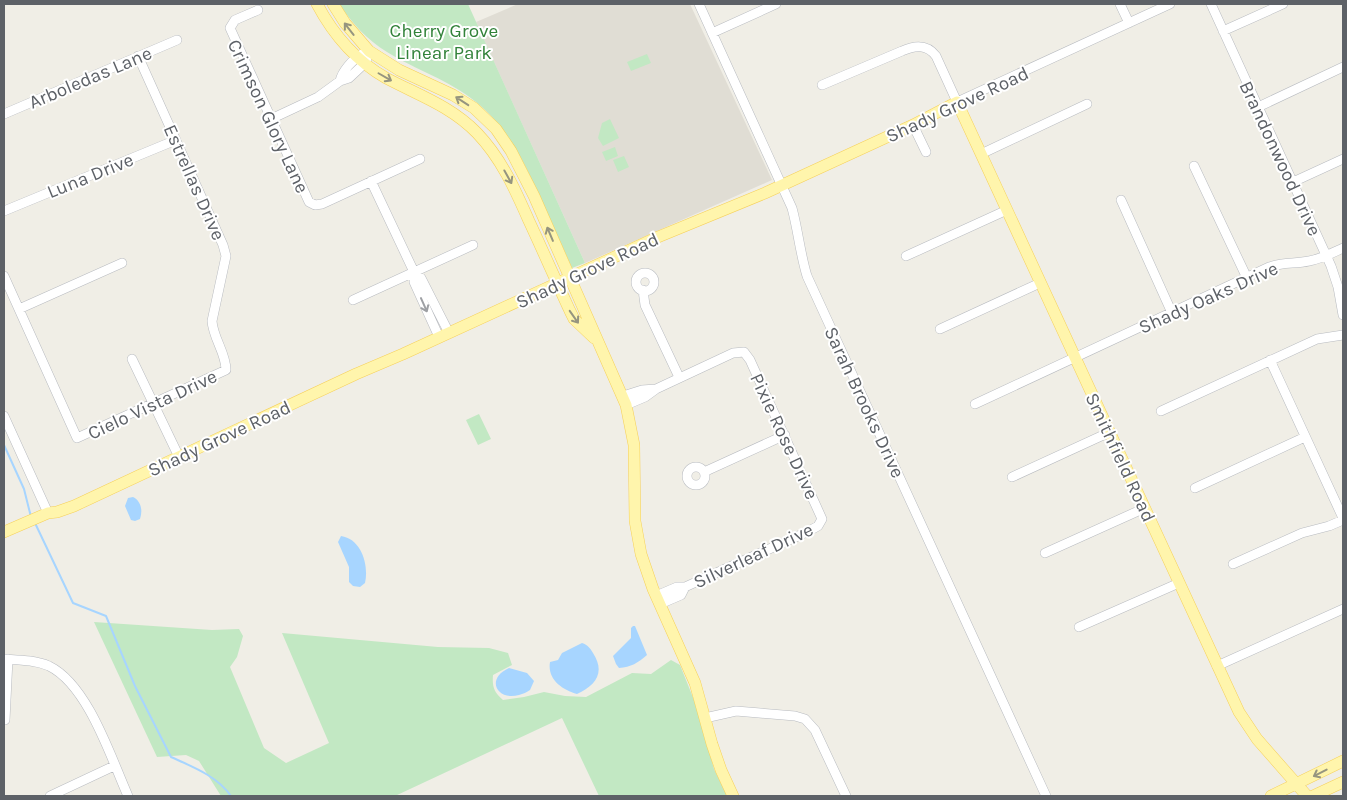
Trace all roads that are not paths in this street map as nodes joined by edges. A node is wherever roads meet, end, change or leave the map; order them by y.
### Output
1 (317, 4) edge
2 (333, 4) edge
3 (699, 4) edge
4 (776, 4) edge
5 (1120, 4) edge
6 (1170, 4) edge
7 (1211, 4) edge
8 (1283, 4) edge
9 (761, 7) edge
10 (258, 10) dead end
11 (1129, 23) junction
12 (1224, 32) junction
13 (712, 33) junction
14 (177, 40) dead end
15 (369, 51) junction
16 (138, 56) junction
17 (361, 60) junction
18 (1343, 67) edge
19 (822, 86) dead end
20 (957, 102) junction
21 (1087, 104) dead end
22 (1258, 107) junction
23 (4, 114) edge
24 (271, 119) junction
25 (913, 125) junction
26 (176, 140) junction
27 (926, 152) dead end
28 (981, 154) junction
29 (1343, 158) edge
30 (420, 159) dead end
31 (1194, 166) dead end
32 (372, 181) junction
33 (1293, 182) junction
34 (783, 185) junction
35 (1121, 200) dead end
36 (1006, 210) junction
37 (4, 211) edge
38 (473, 245) dead end
39 (1343, 248) edge
40 (906, 256) dead end
41 (1327, 256) junction
42 (122, 263) dead end
43 (414, 272) junction
44 (4, 276) edge
45 (1246, 278) junction
46 (569, 279) junction
47 (1040, 283) junction
48 (558, 284) junction
49 (643, 290) dead end
50 (353, 300) dead end
51 (19, 309) junction
52 (1172, 313) junction
53 (1343, 315) edge
54 (940, 329) dead end
55 (444, 335) junction
56 (1343, 335) edge
57 (600, 344) junction
58 (1075, 358) junction
59 (132, 359) dead end
60 (1270, 360) junction
61 (226, 370) joint
62 (678, 378) junction
63 (625, 400) junction
64 (153, 402) junction
65 (975, 404) dead end
66 (1161, 411) dead end
67 (4, 416) edge
68 (1110, 432) junction
69 (785, 435) junction
70 (1305, 436) junction
71 (179, 457) junction
72 (704, 472) dead end
73 (1012, 477) dead end
74 (1195, 488) dead end
75 (1145, 508) junction
76 (43, 514) junction
77 (1343, 519) edge
78 (821, 524) joint
79 (4, 532) edge
80 (1045, 553) dead end
81 (1233, 564) dead end
82 (1179, 583) junction
83 (658, 600) junction
84 (1343, 609) edge
85 (1079, 627) dead end
86 (6, 659) edge
87 (1217, 666) junction
88 (705, 718) junction
89 (5, 720) edge
90 (1343, 761) edge
91 (114, 766) junction
92 (1343, 782) edge
93 (1297, 784) junction
94 (50, 796) edge
95 (128, 796) edge
96 (734, 796) edge
97 (846, 796) edge
98 (1046, 796) edge
99 (1271, 796) edge
100 (1307, 796) edge
101 (1312, 796) edge

1 - 17 main road
15 -> 2 main road
3 - 13 street, Sarah Brooks Drive
4 - 9 street
5 - 11 street
6 - 11 street, Shady Grove Road
7 - 12 street, Brandonwood Drive
8 - 12 street
9 - 13 street
10 - 24 street, Crimson Glory Lane
11 - 20 street, Shady Grove Road
12 - 22 street, Brandonwood Drive
13 - 34 street, Sarah Brooks Drive
14 - 16 street, Arboledas Lane
15 - 17 street
46 -> 15 main road
16 - 23 street, Arboledas Lane
16 - 26 street, Estrellas Drive
17 - 24 street
17 -> 48 main road
18 - 22 street
19 - 20 street
20 - 25 main road, Shady Grove Road
20 - 28 main road, Smithfield Road
21 - 28 street
22 - 33 street, Brandonwood Drive
24 - 32 street, Crimson Glory Lane
25 - 27 street
25 - 34 main road, Shady Grove Road
26 - 37 street, Luna Drive
26 - 61 street, Estrellas Drive
28 - 36 main road, Smithfield Road
29 - 33 street
30 - 32 street
31 - 45 street
32 - 43 street
33 - 41 street, Brandonwood Drive
34 - 46 main road, Shady Grove Road
34 - 98 street, Sarah Brooks Drive
35 - 52 street
36 - 40 street
36 - 47 main road, Smithfield Road
38 - 43 street
39 - 41 street, Shady Oaks Drive
41 - 45 street, Shady Oaks Drive
41 - 53 street, Brandonwood Drive
42 - 51 street
43 - 50 street
43 - 55 street
44 - 51 street
45 - 52 street, Shady Oaks Drive
46 - 48 main road, Shady Grove Road
46 - 57 main road
47 - 54 street
47 - 58 main road, Smithfield Road
48 - 55 main road, Shady Grove Road
48 -> 57 main road
49 - 62 street
51 - 64 street, Cielo Vista Drive
52 - 58 street, Shady Oaks Drive
55 - 71 main road, Shady Grove Road
56 - 60 street
57 - 63 main road
58 - 65 street, Shady Oaks Drive
58 - 68 main road, Smithfield Road
59 - 64 street
60 - 66 street
60 - 70 street
61 - 64 street, Cielo Vista Drive
62 - 63 street
62 - 69 street, Pixie Rose Drive
63 - 83 main road
64 - 71 street
67 - 76 street
68 - 73 street
68 - 75 main road, Smithfield Road
69 - 72 street
69 - 78 street, Pixie Rose Drive
70 - 74 street
70 - 77 street
71 - 76 main road, Shady Grove Road
75 - 80 street
75 - 82 main road, Smithfield Road
76 - 79 main road, Shady Grove Road
77 - 81 street
78 - 83 street, Silverleaf Drive
82 - 85 street
82 - 87 main road, Smithfield Road
83 - 88 main road
84 - 87 street
86 - 89 street
86 - 91 street
87 - 93 main road, Smithfield Road
88 - 96 main road
88 - 97 street
90 -> 93 main road
91 - 94 street
91 - 95 street
92 - 101 main road
93 - 99 main road
93 - 100 main road, Smithfield Road

